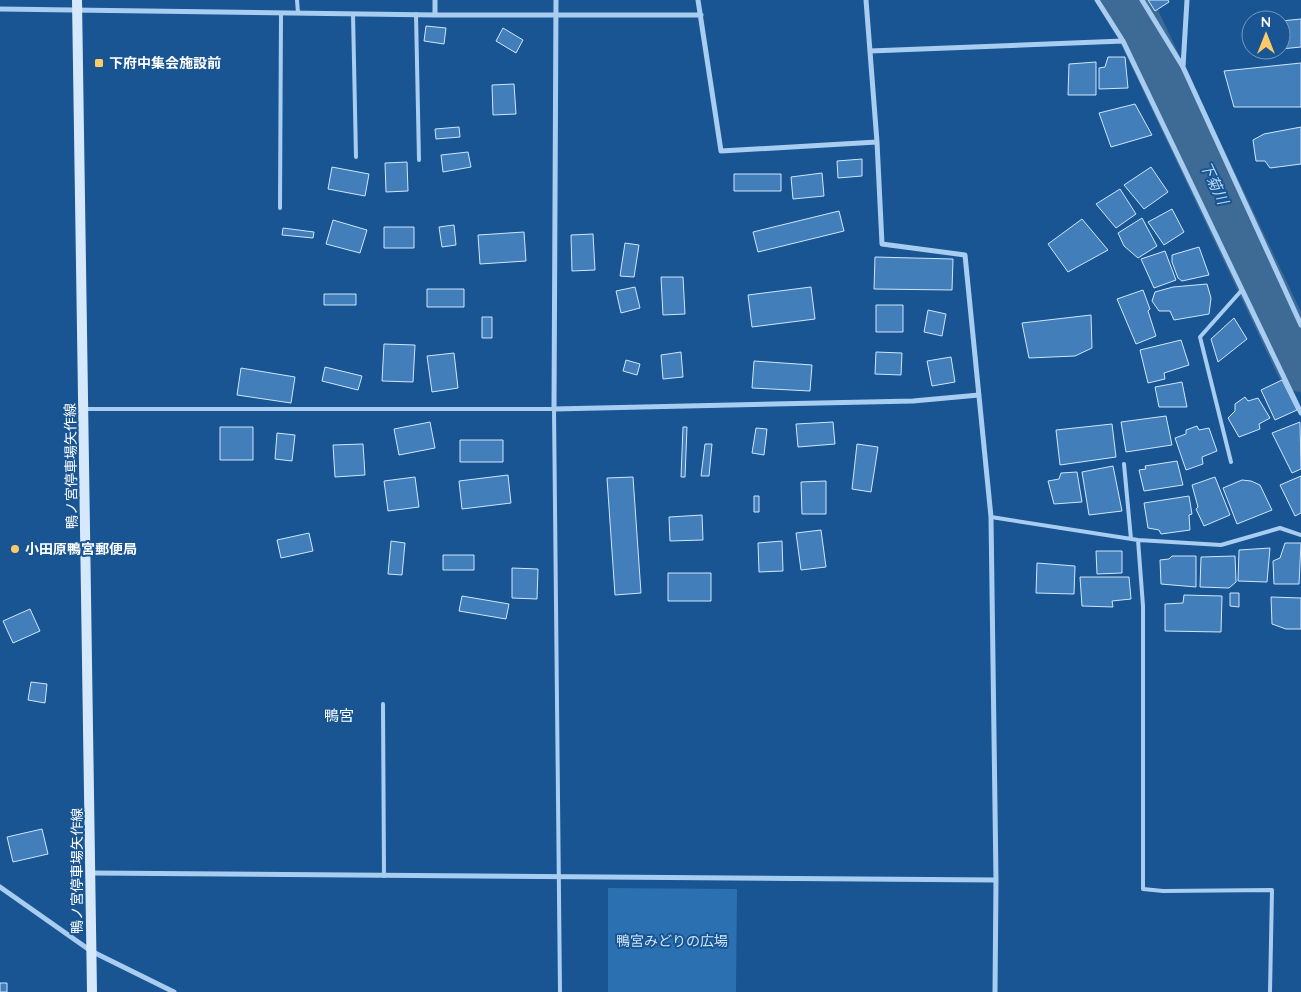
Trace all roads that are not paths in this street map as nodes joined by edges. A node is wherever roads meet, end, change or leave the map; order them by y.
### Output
1 (297, 0) edge
2 (435, 0) edge
3 (556, 0) edge
4 (698, 0) edge
5 (866, 0) edge
6 (1097, 0) edge
7 (1142, 0) edge
8 (1187, 0) edge
9 (77, 5) edge
10 (0, 9) edge
11 (281, 13) junction
12 (298, 13) junction
13 (353, 14) junction
14 (416, 14) junction
15 (435, 14) junction
16 (701, 14) junction
17 (556, 16) junction
18 (1123, 40) junction
19 (870, 51) junction
20 (1184, 66) junction
21 (876, 142) junction
22 (356, 157) dead end
23 (419, 160) dead end
24 (280, 208) dead end
25 (1241, 291) junction
26 (1301, 325) edge
27 (979, 395) junction
28 (84, 409) junction
29 (554, 409) junction
30 (1301, 413) edge
31 (1231, 462) dead end
32 (1124, 464) dead end
33 (991, 517) junction
34 (1301, 535) edge
35 (1131, 539) junction
36 (1138, 540) junction
37 (383, 704) dead end
38 (92, 873) junction
39 (384, 876) junction
40 (558, 877) junction
41 (996, 880) junction
42 (0, 887) edge
43 (91, 951) junction
44 (92, 992) edge
45 (174, 992) edge
46 (560, 992) edge
47 (995, 992) edge
48 (1270, 992) edge

1 - 12 lane
2 - 15 street
3 - 17 street
4 - 16 street
5 - 19 street
6 - 18 street
7 - 20 street
8 - 20 street
9 - 10 street
9 - 11 street
9 - 28 main road, 鴨ノ宮停車場矢作線
11 - 12 street
11 - 24 lane
12 - 13 street
13 - 14 street
13 - 22 lane
14 - 15 street
14 - 23 lane
15 - 17 street
16 - 17 street
16 - 21 street
17 - 29 street
18 - 19 street
18 - 25 street
19 - 21 street
20 - 26 street
21 - 27 street
25 - 30 street
25 - 31 lane
27 - 29 street
27 - 33 street
28 - 29 lane
28 - 38 main road, 鴨ノ宮停車場矢作線
29 - 40 lane
32 - 35 lane
33 - 35 lane
33 - 41 street
34 - 36 lane
35 - 36 lane
36 - 48 lane
37 - 39 lane
38 - 39 street
38 - 43 main road, 鴨ノ宮停車場矢作線
39 - 40 street
40 - 41 street
40 - 46 lane
41 - 47 street
42 - 43 street
43 - 44 main road, 鴨ノ宮停車場矢作線
43 - 45 street

